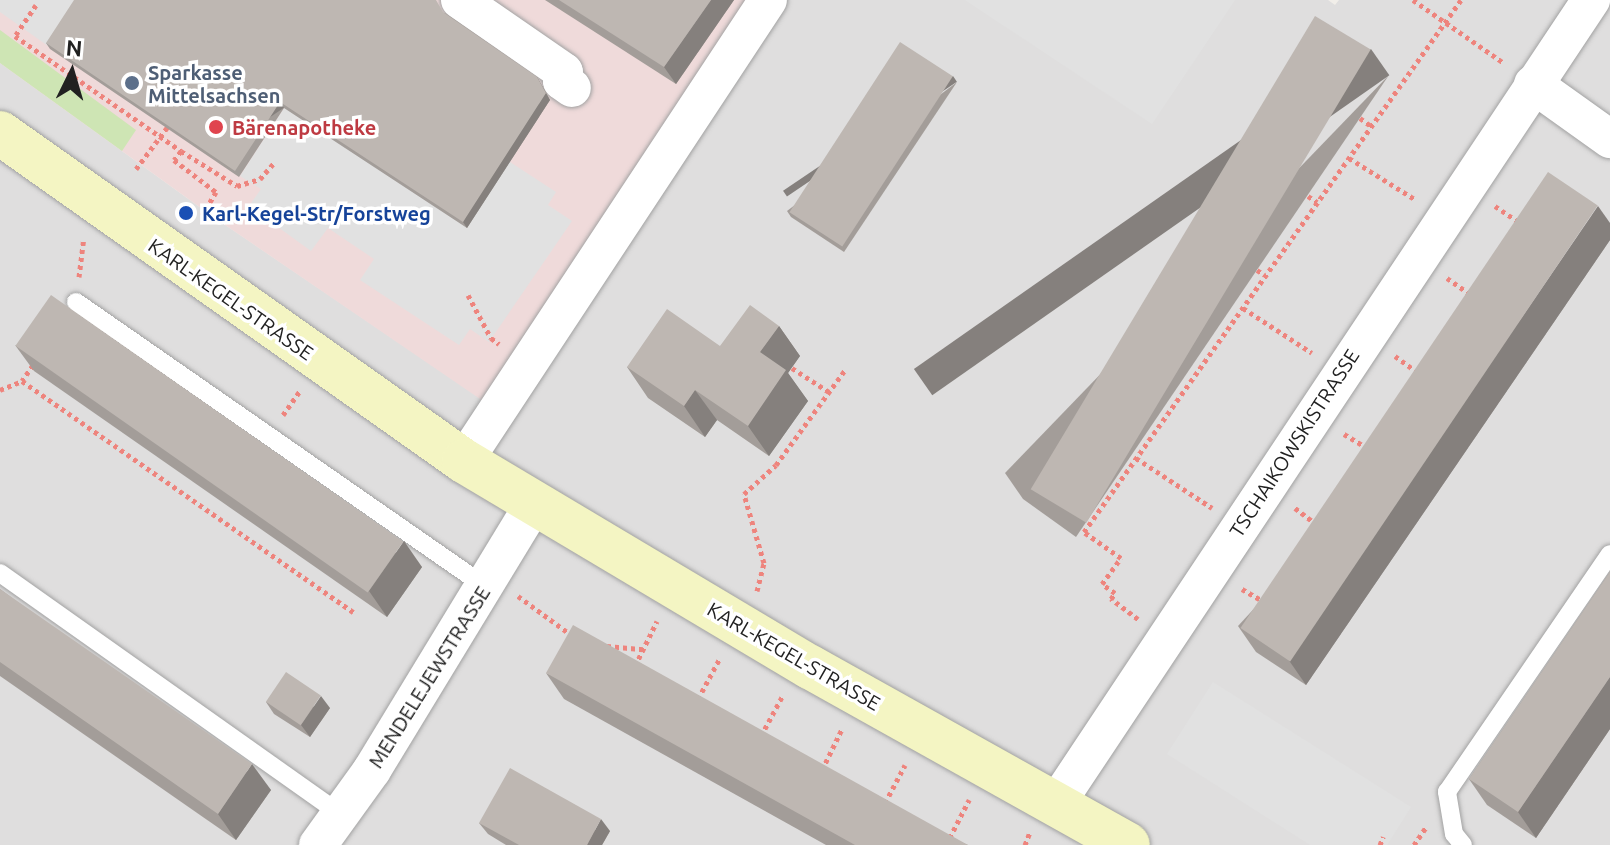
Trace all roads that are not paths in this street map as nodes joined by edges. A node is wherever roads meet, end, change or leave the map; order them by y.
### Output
1 (460, 0) edge
2 (768, 0) edge
3 (1591, 0) edge
4 (1533, 84) junction
5 (572, 88) dead end
6 (0, 133) edge
7 (1610, 139) edge
8 (76, 302) road end
9 (464, 461) junction
10 (534, 504) junction
11 (1610, 554) edge
12 (0, 573) edge
13 (488, 581) junction
14 (1056, 804) junction
15 (341, 814) junction
16 (318, 845) edge
17 (1128, 845) edge
18 (1463, 845) edge

1 - 5 street
2 - 9 street
3 - 4 street, TSCHAIKOWSKISTRASSE
4 - 7 street
4 - 14 street, TSCHAIKOWSKISTRASSE
6 - 9 street, KARL-KEGEL-STRASSE
8 - 13 lane
9 - 10 street, KARL-KEGEL-STRASSE
10 - 13 street, MENDELEJEWSTRASSE
10 - 14 street, KARL-KEGEL-STRASSE
11 - 18 lane
12 - 15 lane
13 - 15 street, MENDELEJEWSTRASSE
14 - 17 street, KARL-KEGEL-STRASSE
15 - 16 street, MENDELEJEWSTRASSE

